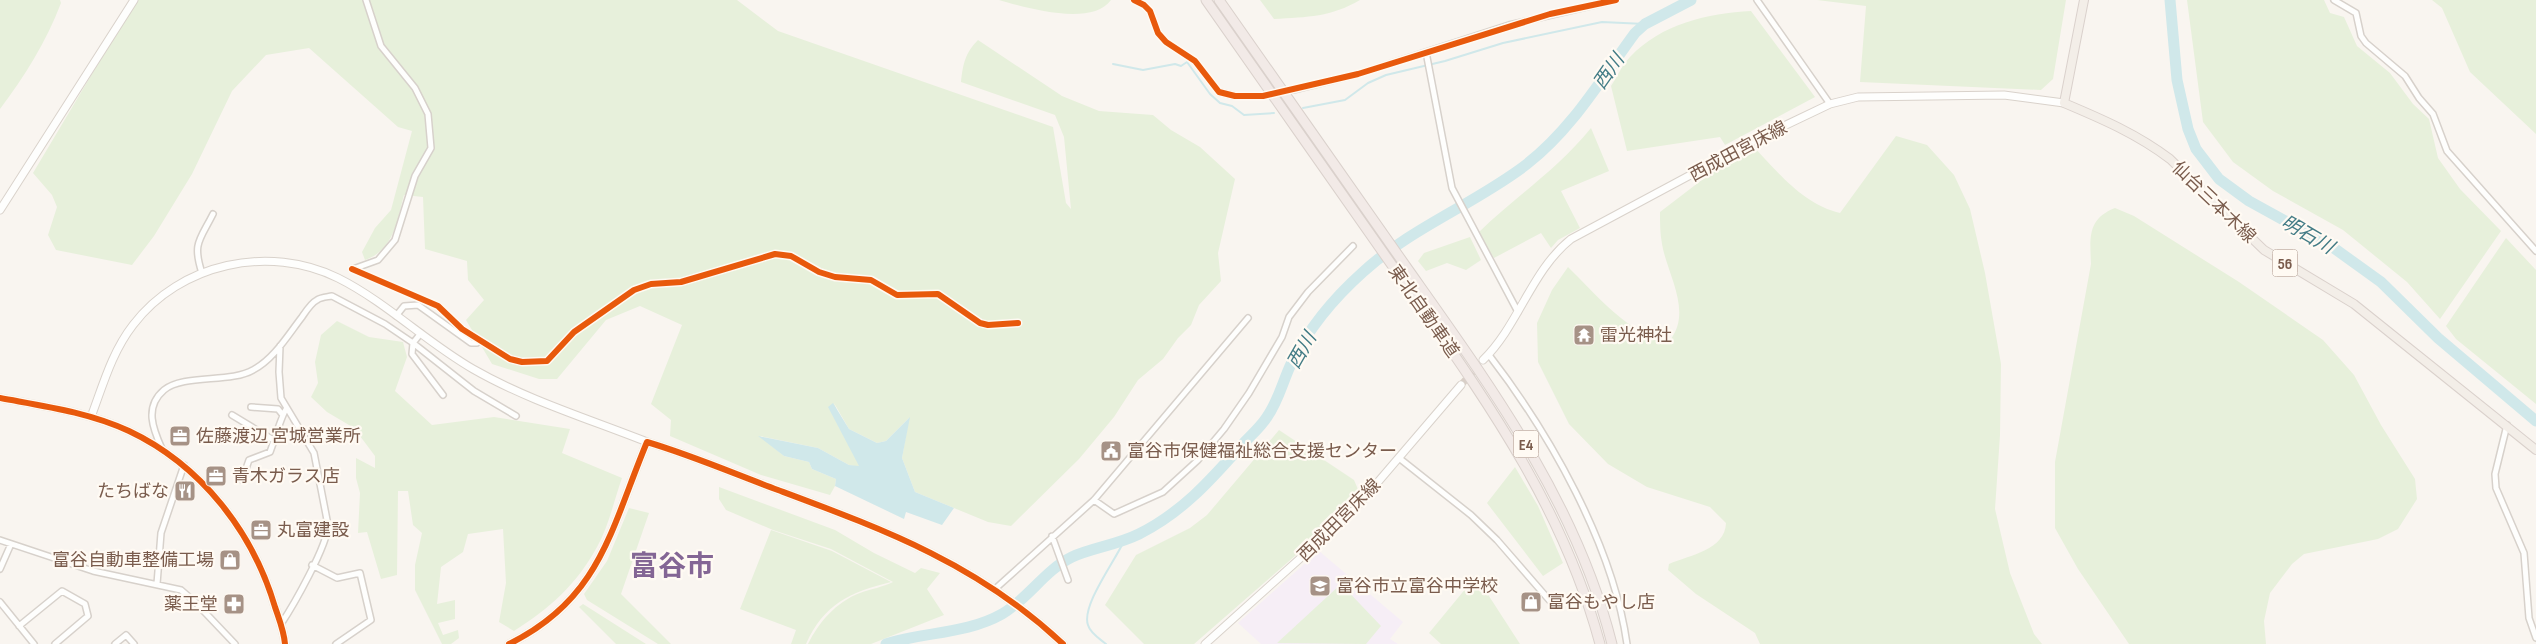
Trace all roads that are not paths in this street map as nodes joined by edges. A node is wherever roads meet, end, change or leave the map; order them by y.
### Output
1 (134, 0) edge
2 (366, 0) edge
3 (1134, 0) edge
4 (1206, 0) edge
5 (1220, 0) edge
6 (1616, 0) edge
7 (1757, 0) edge
8 (2084, 0) edge
9 (2334, 0) edge
10 (1426, 52) junction
11 (1293, 90) tunnel mouth
12 (1263, 96) tunnel mouth
13 (1830, 104) junction
14 (2064, 104) junction
15 (0, 210) edge
16 (213, 214) dead end
17 (1353, 246) dead end
18 (2536, 251) edge
19 (202, 273) junction
20 (1519, 313) junction
21 (396, 316) junction
22 (1248, 318) dead end
23 (1018, 323) dead end
24 (421, 333) junction
25 (480, 340) junction
26 (413, 343) junction
27 (280, 346) junction
28 (1486, 358) joint
29 (1461, 385) tunnel mouth
30 (443, 396) dead end
31 (0, 398) edge
32 (251, 407) dead end
33 (287, 408) junction
34 (232, 414) dead end
35 (282, 414) junction
36 (516, 416) dead end
37 (91, 417) junction
38 (2507, 425) junction
39 (275, 441) junction
40 (647, 442) junction
41 (162, 450) junction
42 (2536, 450) edge
43 (1399, 458) junction
44 (184, 465) junction
45 (242, 480) dead end
46 (1094, 500) junction
47 (1052, 536) junction
48 (0, 540) edge
49 (11, 544) junction
50 (312, 565) junction
51 (0, 569) edge
52 (1068, 580) dead end
53 (157, 584) junction
54 (995, 589) junction
55 (1550, 601) dead end
56 (0, 602) edge
57 (281, 624) junction
58 (19, 626) junction
59 (2536, 638) edge
60 (519, 642) edge
61 (34, 644) edge
62 (56, 644) edge
63 (115, 644) edge
64 (134, 644) edge
65 (235, 644) edge
66 (285, 644) edge
67 (336, 644) edge
68 (509, 644) edge
69 (1063, 644) edge
70 (1205, 644) edge
71 (1600, 644) edge
72 (1612, 644) edge
73 (1627, 644) edge

1 - 15 street
2 - 25 street
3 - 12 street
4 - 71 highway, 東北自動車道 / E4
5 - 72 highway, 東北自動車道 / E4
6 - 10 street
7 - 13 street
8 - 14 main road
9 - 18 street
10 - 11 street
10 - 20 street
13 - 14 street, 西成田宮床線
13 - 20 street, 西成田宮床線
14 - 38 main road, 仙台三本木線 / 56
16 - 19 street
17 - 46 street
19 - 21 street
19 - 37 street
20 - 28 street, 西成田宮床線
21 - 24 street
21 - 25 street
22 - 46 street
23 - 25 street
24 - 26 street
24 - 40 street
26 - 27 street
26 - 30 street
26 - 36 street
27 - 33 street
27 - 41 street
28 - 73 street
29 - 43 street, 西成田宮床線
31 - 37 street
32 - 35 street
33 - 35 street
33 - 50 street
34 - 39 street
35 - 39 street
37 - 41 street
38 - 42 main road, 仙台三本木線 / 56
38 - 59 street
39 - 45 street
40 - 54 street
40 - 60 street
41 - 44 street
43 - 55 street
43 - 70 street, 西成田宮床線
44 - 53 street
44 - 57 street
46 - 47 street
47 - 52 street
47 - 54 street
48 - 49 street
49 - 51 street
49 - 53 street
50 - 57 street
50 - 67 street
53 - 65 street
54 - 69 street
56 - 58 street
57 - 66 street
58 - 61 street
58 - 62 street
60 - 68 street
63 - 64 street

